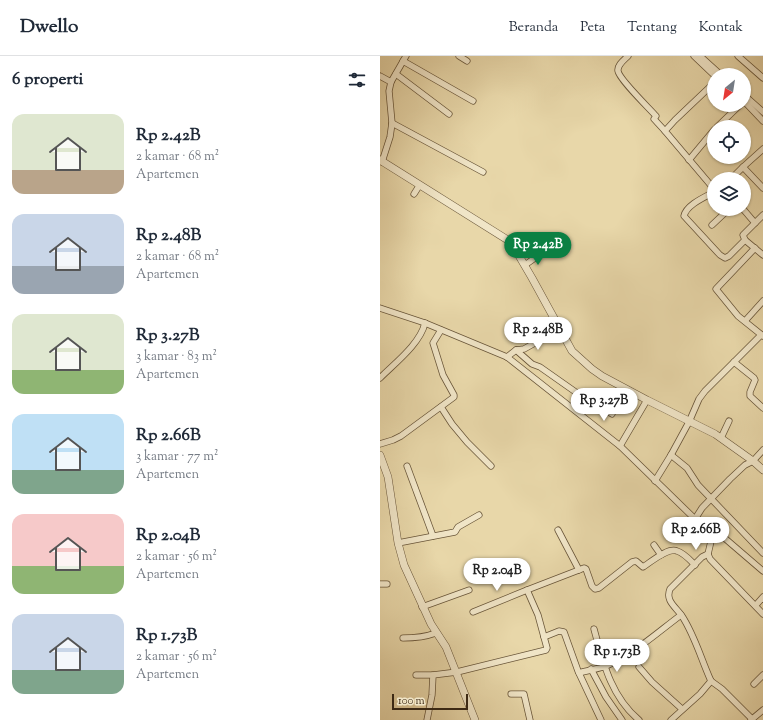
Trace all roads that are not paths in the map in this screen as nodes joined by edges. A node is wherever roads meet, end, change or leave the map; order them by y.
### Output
1 (459, 56) edge
2 (628, 56) edge
3 (694, 56) edge
4 (700, 56) edge
5 (738, 56) edge
6 (404, 59) edge
7 (467, 61) dead end
8 (707, 68) edge
9 (713, 68) edge
10 (396, 74) junction
11 (380, 76) edge
12 (763, 78) edge
13 (391, 82) junction
14 (707, 90) edge
15 (473, 100) dead end
16 (751, 101) edge
17 (751, 108) edge
18 (733, 112) edge
19 (763, 112) edge
20 (449, 114) dead end
21 (724, 120) edge
22 (763, 121) edge
23 (392, 123) junction
24 (665, 131) junction
25 (707, 138) edge
26 (763, 149) edge
27 (689, 160) junction
28 (381, 161) edge
29 (743, 167) junction
30 (483, 172) dead end
31 (738, 172) edge
32 (707, 182) edge
33 (419, 186) junction
34 (763, 188) edge
35 (414, 194) dead end
36 (707, 195) edge
37 (763, 215) edge
38 (722, 216) edge
39 (749, 216) edge
40 (755, 223) junction
41 (712, 225) dead end
42 (745, 240) junction
43 (755, 248) junction
44 (542, 253) dead end
45 (763, 255) edge
46 (525, 265) junction
47 (763, 301) edge
48 (380, 308) edge
49 (745, 321) junction
50 (425, 323) junction
51 (560, 329) junction
52 (441, 330) junction
53 (762, 335) edge
54 (516, 350) junction
55 (507, 357) junction
56 (734, 362) junction
57 (380, 378) edge
58 (647, 400) junction
59 (441, 407) junction
60 (763, 408) edge
61 (612, 414) dead end
62 (729, 421) dead end
63 (689, 422) junction
64 (721, 438) junction
65 (380, 444) edge
66 (620, 446) junction
67 (763, 450) edge
68 (380, 455) edge
69 (671, 455) junction
70 (753, 461) junction
71 (407, 466) dead end
72 (491, 466) dead end
73 (763, 470) edge
74 (655, 481) junction
75 (711, 498) junction
76 (478, 515) dead end
77 (695, 519) junction
78 (558, 530) dead end
79 (433, 536) junction
80 (712, 537) junction
81 (398, 543) junction
82 (654, 545) dead end
83 (763, 553) edge
84 (708, 554) junction
85 (661, 555) junction
86 (695, 565) junction
87 (579, 570) junction
88 (763, 571) edge
89 (380, 584) edge
90 (387, 584) dead end
91 (469, 590) dead end
92 (527, 590) junction
93 (763, 597) edge
94 (756, 606) junction
95 (422, 607) junction
96 (473, 612) dead end
97 (763, 614) edge
98 (681, 615) junction
99 (594, 629) dead end
100 (436, 633) junction
101 (544, 637) junction
102 (403, 638) dead end
103 (605, 667) junction
104 (639, 667) dead end
105 (591, 669) junction
106 (457, 672) junction
107 (579, 673) junction
108 (416, 675) dead end
109 (433, 675) junction
110 (763, 676) edge
111 (711, 681) junction
112 (754, 684) dead end
113 (511, 694) dead end
114 (682, 709) junction
115 (763, 710) edge
116 (427, 720) edge
117 (475, 720) edge
118 (530, 720) edge
119 (601, 720) edge
120 (622, 720) edge
121 (640, 720) edge
122 (671, 720) edge
123 (752, 720) edge

1 - 7 street
2 - 24 street
3 - 8 street
4 - 9 street
5 - 12 street
6 - 10 street
6 - 15 street
10 - 13 street
10 - 20 street
11 - 13 street
13 - 23 street
14 - 24 street
16 - 19 street
17 - 22 street
18 - 21 street
23 - 28 street
23 - 30 street
24 - 27 street
25 - 27 street
26 - 29 street
27 - 32 street
28 - 33 street
29 - 31 street
29 - 34 street
33 - 35 street
33 - 46 street
36 - 42 street
37 - 40 street
38 - 41 street
39 - 40 street
40 - 42 street
42 - 43 street
43 - 45 street
43 - 49 street
44 - 46 street
46 - 51 street
47 - 49 street
48 - 50 street
49 - 53 street
50 - 52 street
50 - 57 street
51 - 54 street
51 - 58 street
52 - 55 street
52 - 59 street
53 - 56 street
54 - 55 street
54 - 61 street
55 - 66 street
56 - 60 street
56 - 63 street
58 - 63 street
58 - 66 street
59 - 65 street
59 - 72 street
62 - 64 street
63 - 64 street
63 - 69 street
64 - 70 street
66 - 74 street
67 - 70 street
68 - 81 street
69 - 74 street
69 - 75 street
70 - 73 street
70 - 75 street
71 - 79 street
74 - 77 street
75 - 77 street
75 - 83 street
76 - 79 street
77 - 80 street
78 - 87 street
79 - 81 street
80 - 84 street
80 - 88 street
81 - 95 street
82 - 85 street
84 - 86 street
84 - 94 street
85 - 86 street
85 - 87 street
86 - 98 street
87 - 92 street
89 - 90 street
91 - 95 street
92 - 96 street
92 - 101 street
93 - 94 street
94 - 97 street
95 - 100 street
98 - 103 street
98 - 111 street
99 - 103 street
100 - 102 street
100 - 106 street
101 - 106 street
101 - 107 street
103 - 105 street
103 - 121 street
104 - 114 street
105 - 107 street
105 - 120 street
106 - 109 street
106 - 117 street
107 - 119 street
108 - 109 street
109 - 116 street
110 - 112 street
111 - 114 street
111 - 123 street
113 - 118 street
114 - 122 street
115 - 123 street

